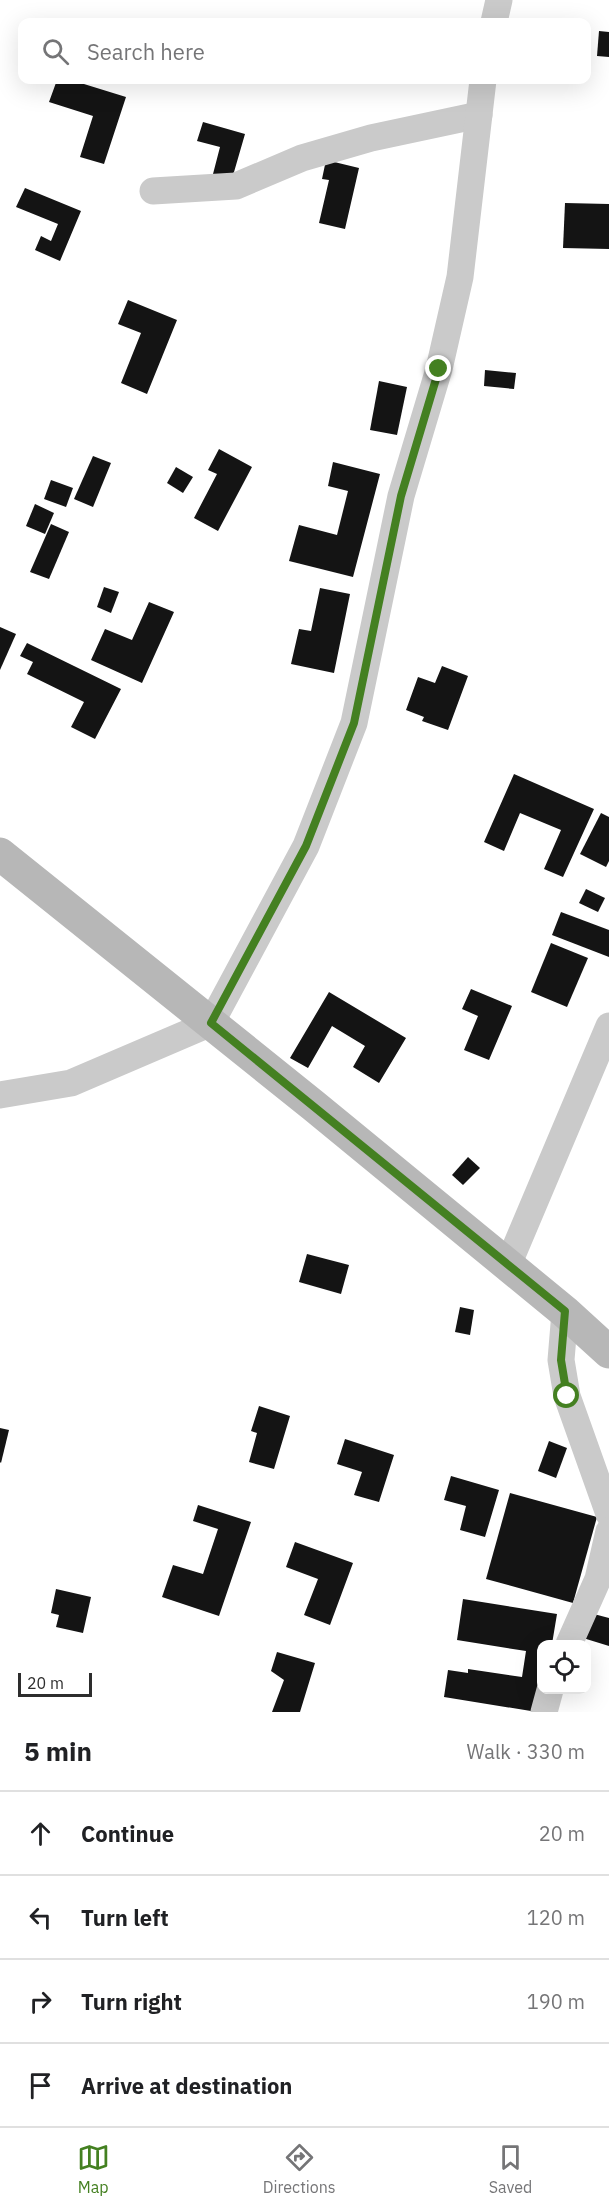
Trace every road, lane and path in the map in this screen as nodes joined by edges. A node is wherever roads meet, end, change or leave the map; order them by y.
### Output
1 (498, 0) edge
2 (495, 18) edge
3 (483, 84) edge
4 (479, 116) junction
5 (153, 191) dead end
6 (0, 854) edge
7 (211, 1023) junction
8 (609, 1026) edge
9 (0, 1095) edge
10 (508, 1265) junction
11 (565, 1311) junction
12 (609, 1352) edge
13 (609, 1514) edge
14 (609, 1531) edge
15 (571, 1640) edge
16 (549, 1694) edge
17 (544, 1712) edge

1 - 2 street
3 - 4 street
4 - 5 street
4 - 7 street
6 - 7 street
7 - 9 street
7 - 10 street
8 - 10 street
10 - 11 street
11 - 12 street
11 - 13 street
14 - 15 street
16 - 17 street

